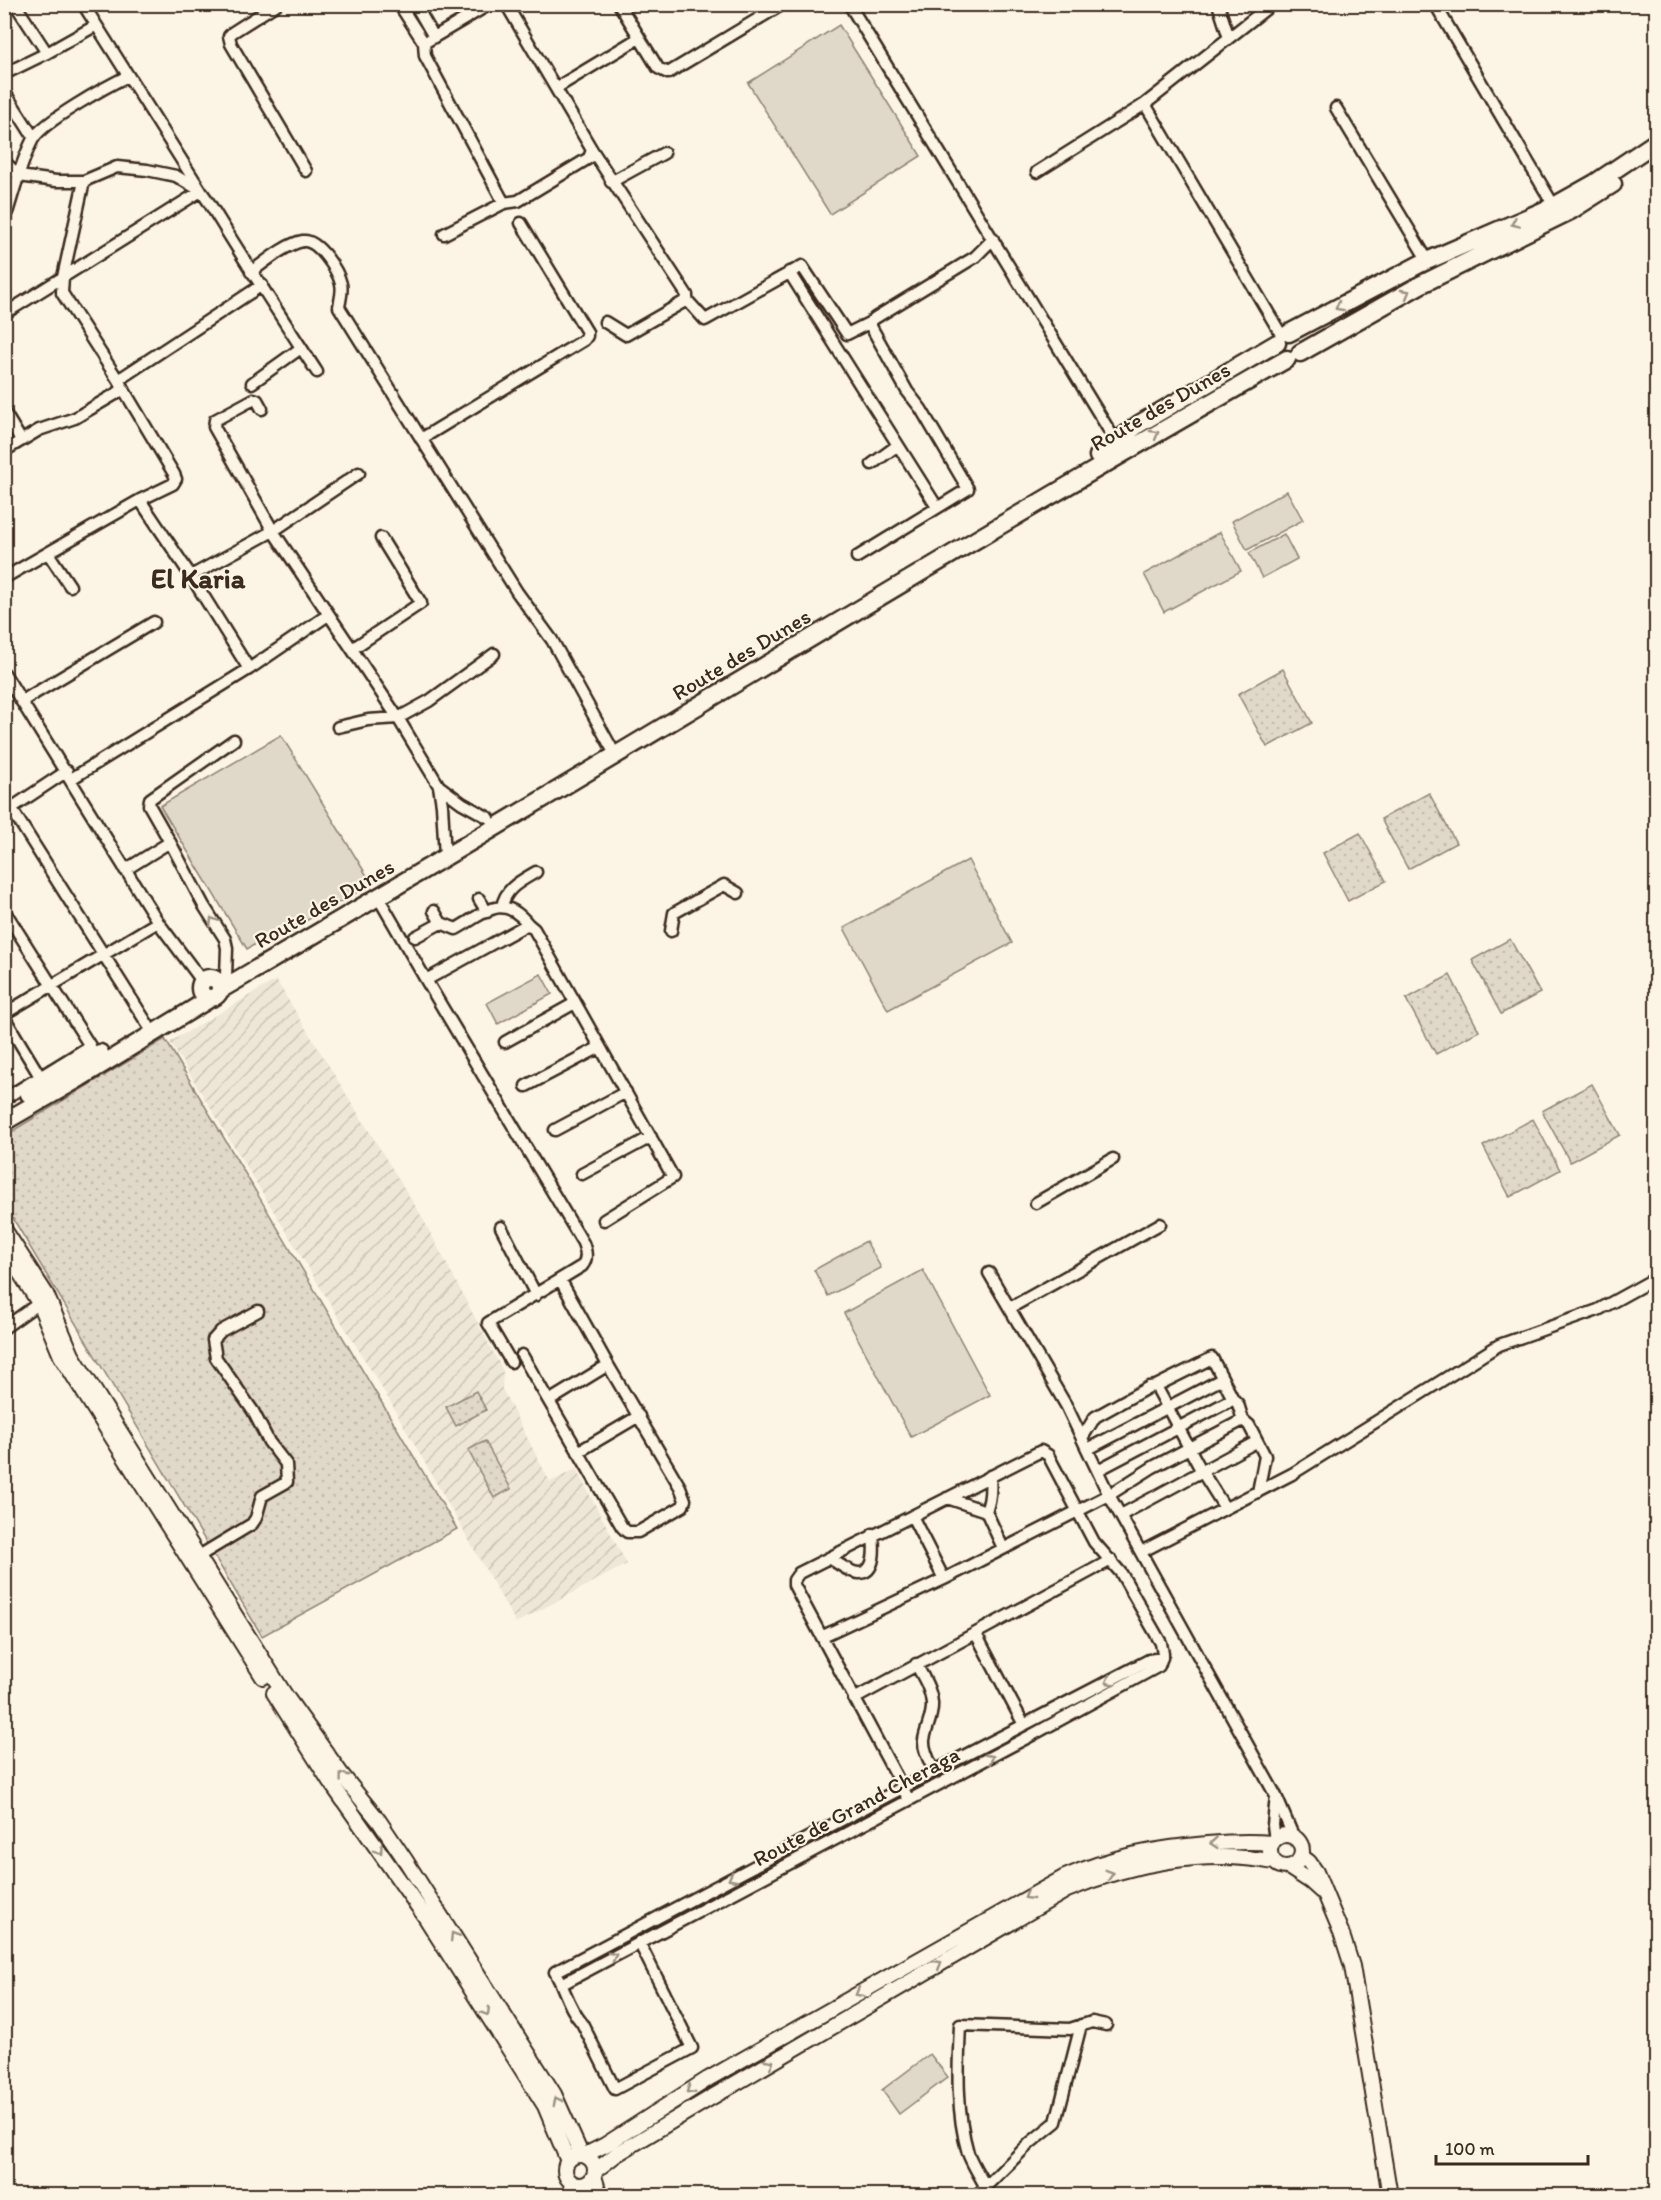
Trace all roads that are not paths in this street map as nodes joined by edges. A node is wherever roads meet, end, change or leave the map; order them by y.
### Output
1 (15, 4) edge
2 (83, 4) edge
3 (277, 4) edge
4 (399, 4) edge
5 (416, 4) edge
6 (490, 4) edge
7 (506, 4) edge
8 (619, 4) edge
9 (783, 4) edge
10 (849, 4) edge
11 (1218, 4) edge
12 (1272, 4) edge
13 (1435, 4) edge
14 (95, 26) junction
15 (434, 37) junction
16 (639, 38) junction
17 (1229, 38) junction
18 (423, 43) junction
19 (47, 53) junction
20 (4, 74) edge
21 (128, 76) junction
22 (556, 88) junction
23 (4, 91) edge
24 (1145, 104) junction
25 (1336, 108) dead end
26 (34, 138) junction
27 (1656, 142) edge
28 (592, 150) junction
29 (664, 153) dead end
30 (1656, 155) edge
31 (4, 161) edge
32 (306, 171) dead end
33 (1037, 172) dead end
34 (19, 176) junction
35 (84, 181) junction
36 (611, 182) junction
37 (201, 191) junction
38 (504, 203) junction
39 (1554, 206) junction
40 (4, 222) edge
41 (521, 223) dead end
42 (444, 234) dead end
43 (993, 239) junction
44 (1428, 261) junction
45 (251, 272) junction
46 (789, 272) junction
47 (63, 277) junction
48 (262, 285) junction
49 (687, 300) junction
50 (4, 314) edge
51 (605, 322) dead end
52 (869, 323) junction
53 (1282, 337) junction
54 (301, 348) junction
55 (1294, 356) junction
56 (317, 372) dead end
57 (252, 383) dead end
58 (121, 384) junction
59 (262, 409) dead end
60 (4, 412) edge
61 (421, 439) junction
62 (21, 440) junction
63 (898, 445) junction
64 (1120, 448) junction
65 (4, 451) edge
66 (872, 464) dead end
67 (359, 473) dead end
68 (140, 500) junction
69 (937, 507) junction
70 (273, 531) junction
71 (381, 538) dead end
72 (48, 553) junction
73 (857, 556) dead end
74 (191, 576) junction
75 (4, 578) edge
76 (70, 586) dead end
77 (328, 615) junction
78 (154, 622) dead end
79 (352, 649) junction
80 (494, 654) dead end
81 (249, 669) junction
82 (4, 673) edge
83 (22, 700) junction
84 (398, 718) junction
85 (338, 728) dead end
86 (234, 740) dead end
87 (610, 747) junction
88 (69, 775) junction
89 (439, 786) junction
90 (4, 797) edge
91 (8, 811) edge
92 (489, 818) junction
93 (170, 842) junction
94 (444, 852) junction
95 (125, 870) junction
96 (536, 872) dead end
97 (738, 893) dead end
98 (378, 897) junction
99 (479, 899) dead end
100 (502, 907) junction
101 (4, 910) edge
102 (434, 911) dead end
103 (487, 912) junction
104 (158, 922) junction
105 (441, 923) junction
106 (528, 924) junction
107 (671, 931) dead end
108 (415, 937) dead end
109 (104, 954) junction
110 (426, 980) junction
111 (52, 986) junction
112 (213, 986) junction
113 (576, 1003) junction
114 (4, 1016) edge
115 (148, 1024) junction
116 (505, 1042) dead end
117 (600, 1047) junction
118 (92, 1051) junction
119 (41, 1078) junction
120 (526, 1086) dead end
121 (626, 1092) junction
122 (4, 1099) edge
123 (4, 1108) edge
124 (4, 1122) edge
125 (555, 1130) dead end
126 (651, 1137) junction
127 (1113, 1159) dead end
128 (582, 1174) dead end
129 (1036, 1203) dead end
130 (604, 1220) dead end
131 (1160, 1224) dead end
132 (501, 1227) dead end
133 (4, 1229) edge
134 (4, 1248) edge
135 (989, 1273) dead end
136 (1656, 1278) edge
137 (561, 1281) junction
138 (536, 1295) junction
139 (39, 1303) junction
140 (1010, 1308) junction
141 (258, 1311) dead end
142 (4, 1328) edge
143 (522, 1356) dead end
144 (512, 1362) dead end
145 (608, 1365) junction
146 (1222, 1378) junction
147 (1156, 1386) junction
148 (1233, 1399) junction
149 (549, 1401) junction
150 (1168, 1407) junction
151 (639, 1416) junction
152 (1243, 1420) junction
153 (1179, 1427) junction
154 (1082, 1437) junction
155 (1256, 1442) junction
156 (1088, 1449) junction
157 (1190, 1449) junction
158 (579, 1452) junction
159 (1098, 1470) junction
160 (1201, 1470) junction
161 (990, 1476) junction
162 (1258, 1492) junction
163 (1110, 1495) junction
164 (947, 1498) junction
165 (1226, 1508) junction
166 (1076, 1510) junction
167 (986, 1511) junction
168 (1121, 1515) junction
169 (912, 1516) junction
170 (873, 1534) junction
171 (1002, 1548) junction
172 (1141, 1552) junction
173 (199, 1556) junction
174 (829, 1558) junction
175 (1111, 1560) junction
176 (944, 1579) junction
177 (976, 1634) junction
178 (823, 1636) junction
179 (1162, 1658) junction
180 (916, 1664) junction
181 (854, 1699) junction
182 (1024, 1725) junction
183 (934, 1771) junction
184 (902, 1788) junction
185 (1276, 1796) junction
186 (909, 1800) junction
187 (1294, 1838) junction
188 (1273, 1842) junction
189 (1301, 1856) junction
190 (1274, 1862) junction
191 (1288, 1867) junction
192 (1324, 1894) junction
193 (639, 1942) junction
194 (562, 1984) junction
195 (1081, 2025) junction
196 (1106, 2025) dead end
197 (583, 2155) junction
198 (568, 2161) junction
199 (595, 2174) junction
200 (985, 2186) junction
201 (579, 2190) edge
202 (600, 2196) edge
203 (976, 2196) edge
204 (1390, 2196) edge

1 - 19 street
2 - 14 street
3 - 32 street
4 - 18 street
5 - 15 street
6 - 15 street
7 - 22 street
8 - 16 street
9 - 16 street
10 - 43 street
11 - 17 street
12 - 17 street
13 - 39 street
14 - 19 street
14 - 21 street
15 - 18 street
16 - 22 street
17 - 24 street
18 - 38 street
19 - 20 street
21 - 26 street
21 - 37 street
22 - 28 street
23 - 26 street
24 - 33 street
24 - 53 street
25 - 44 street
26 - 34 street
27 - 39 main road, Route des Dunes
28 - 36 street
28 - 38 street
29 - 36 street
55 -> 30 main road, Route des Dunes
31 - 34 street
34 - 35 street
34 - 40 street
35 - 37 street
35 - 47 street
36 - 49 street
37 - 45 street
37 - 47 street
38 - 42 street
39 -> 44 main road, Route des Dunes
41 - 61 street
43 - 52 street
43 - 64 street
44 -> 53 main road, Route des Dunes
45 - 48 street
45 - 61 street
46 - 49 street
46 - 52 street
46 - 63 street
47 - 50 street
47 - 58 street
48 - 54 street
48 - 58 street
49 - 51 street
52 - 69 street
53 - 55 main road
53 - 55 main road
53 - 64 main road, Route des Dunes
54 - 56 street
54 - 57 street
64 -> 55 main road, Route des Dunes
58 - 62 street
58 - 68 street
59 - 70 street
60 - 62 street
61 - 87 street
62 - 65 street
63 - 66 street
63 - 69 street
64 - 87 main road, Route des Dunes
64 - 94 main road, Route des Dunes
67 - 70 street
68 - 72 street
68 - 74 street
69 - 73 street
70 - 74 street
70 - 77 street
71 - 79 street
72 - 75 street
72 - 76 street
74 - 81 street
77 - 79 street
77 - 81 street
78 - 83 street
79 - 84 street
80 - 84 street
81 - 88 street
82 - 83 street
83 - 88 street
84 - 85 street
84 - 89 street
86 - 93 street
87 - 92 main road, Route des Dunes
88 - 91 street
88 - 95 street
89 - 92 street
89 - 94 street
90 - 91 street
91 - 109 street
92 - 94 main road, Route des Dunes
93 - 95 street
112 -> 93 street
94 - 98 main road, Route des Dunes
94 - 112 main road, Route des Dunes
95 - 104 street
96 - 100 street
97 - 107 street
98 - 110 street
98 - 112 main road, Route des Dunes
99 - 103 street
100 - 103 street
100 - 106 street
101 - 111 street
102 - 105 street
103 - 105 street
104 - 109 street
104 - 112 street
105 - 108 street
106 - 110 street
106 - 113 street
109 - 111 street
109 - 115 street
110 - 137 street
111 - 114 street
111 - 118 street
112 - 115 main road, Route des Dunes
112 - 124 main road, Route des Dunes
113 - 116 street
113 - 117 street
114 - 119 street
115 - 118 main road, Route des Dunes
117 - 120 street
117 - 121 street
118 - 119 street
118 - 123 main road, Route des Dunes
119 - 122 street
121 - 125 street
121 - 126 street
126 - 128 street
126 - 130 street
127 - 129 street
131 - 140 street
132 - 138 street
133 - 173 street
134 - 139 street
135 - 140 street
136 - 162 street
137 - 138 street
137 - 145 street
138 - 144 street
139 - 142 street
139 -> 198 street
140 - 154 street
141 - 173 street
143 - 149 street
145 - 149 street
145 - 151 street
146 - 147 street
146 - 148 street
146 - 150 street
147 - 150 street
147 - 154 street
148 - 152 street
148 - 153 street
149 - 158 street
150 - 153 street
150 - 156 street
151 - 158 street
151 - 158 street
152 - 155 street
152 - 157 street
153 - 157 street
153 - 159 street
154 - 156 street
155 - 160 street
155 - 162 street
156 - 159 street
157 - 160 street
157 - 163 street
159 - 163 street
160 - 165 street
160 - 168 street
161 - 164 street
161 - 166 street
161 - 167 street
162 - 165 street
163 - 166 street
163 - 168 street
164 - 167 street
164 - 169 street
165 - 172 street
166 - 171 street
166 - 175 street
167 - 171 street
168 - 172 street
169 - 170 street
169 - 176 street
170 - 174 street
170 - 174 street
171 - 176 street
172 - 185 street
197 -> 173 street
174 - 178 street
175 - 177 street
175 - 179 street
176 - 178 street
177 - 180 street
177 - 182 street
178 - 181 street
179 -> 182 street
186 -> 179 street, Route de Grand Cheraga
180 - 181 street
180 - 183 street
181 - 184 street
182 - 183 street
183 - 184 street
184 - 186 street
184 -> 194 street
185 - 187 street
185 - 188 street
186 - 193 street, Route de Grand Cheraga
187 - 188 street
187 - 189 street
188 - 190 street
188 -> 197 street
189 - 191 street
189 - 192 street
190 - 191 street
199 -> 190 street
191 - 192 street
192 - 204 street
194 -> 193 street, Route de Grand Cheraga
193 - 194 street
195 - 196 street
195 - 200 street
195 - 200 street
197 - 198 street
197 - 199 street
198 - 201 street
199 - 201 street
199 - 202 street
200 - 203 street

